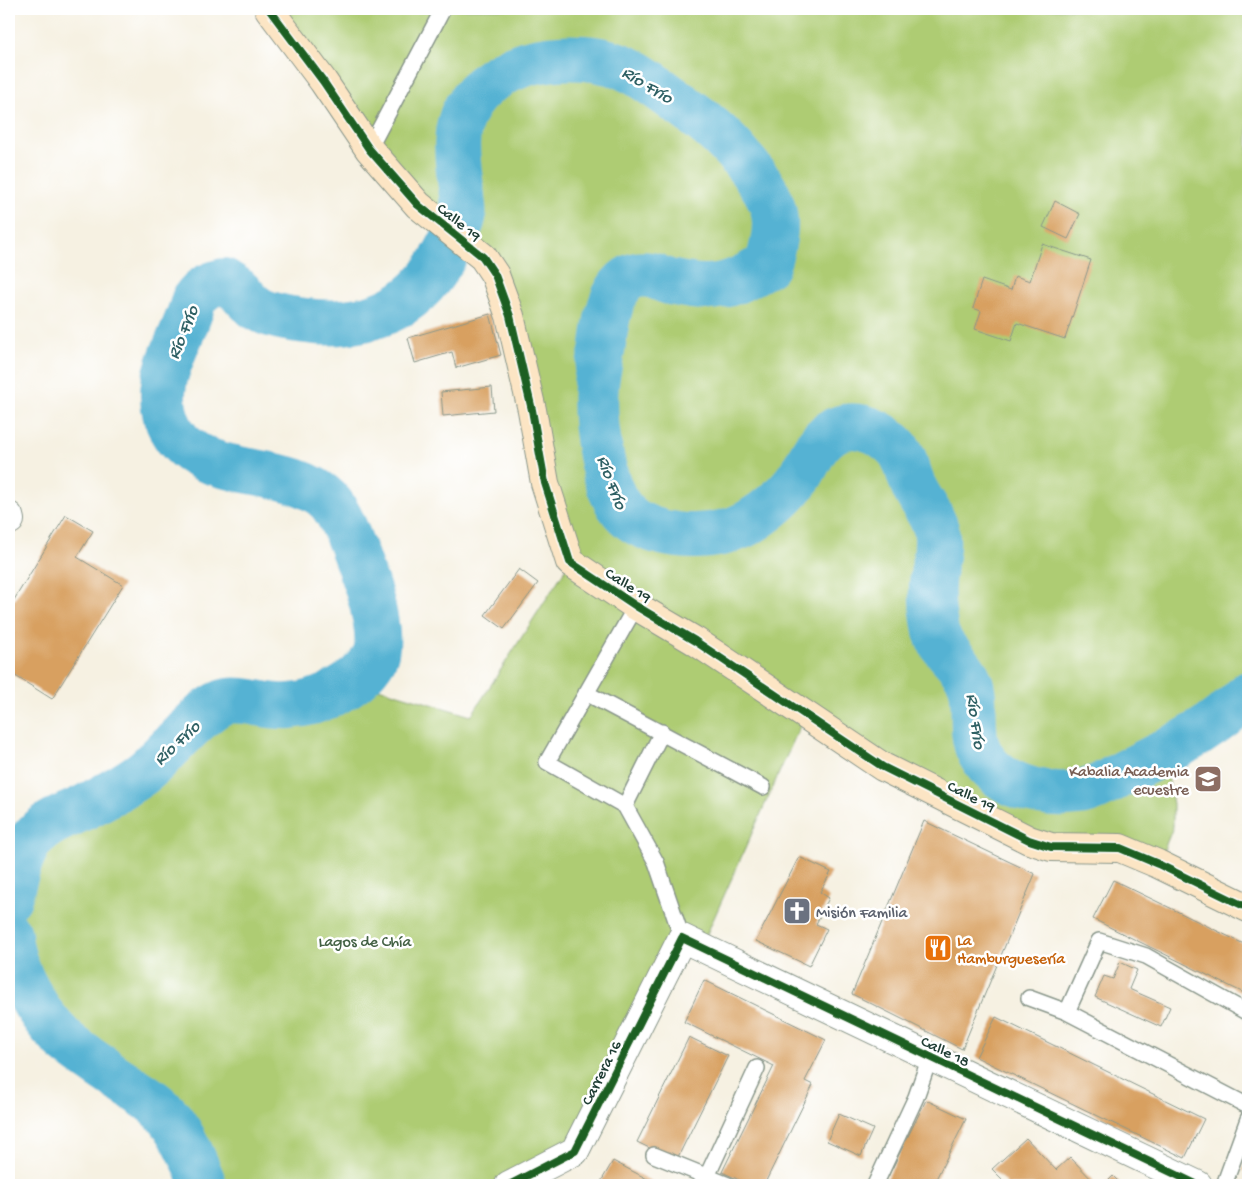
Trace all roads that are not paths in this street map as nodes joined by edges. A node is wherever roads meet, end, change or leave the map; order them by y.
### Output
1 (269, 9) edge
2 (443, 9) edge
3 (369, 149) junction
4 (636, 606) junction
5 (586, 693) junction
6 (662, 732) junction
7 (763, 787) dead end
8 (625, 806) junction
9 (1248, 908) edge
10 (682, 938) junction
11 (1030, 998) dead end
12 (1067, 1012) junction
13 (1248, 1013) edge
14 (930, 1057) junction
15 (757, 1068) dead end
16 (1248, 1106) edge
17 (1248, 1119) edge
18 (654, 1155) dead end
19 (705, 1181) edge
20 (509, 1185) edge
21 (728, 1185) edge
22 (875, 1185) edge
23 (1198, 1185) edge
24 (1224, 1185) edge

1 - 3 street, Calle 19
2 - 3 lane
3 - 4 street, Calle 19
4 - 5 lane
4 - 9 street, Calle 19
5 - 6 lane
5 - 8 lane
6 - 7 lane
6 - 8 lane
8 - 10 lane
10 - 14 street, Calle 18
10 - 20 street, Carrera 16
11 - 12 lane
12 - 13 lane
12 - 16 lane
14 - 22 lane
14 - 23 street, Calle 18
15 - 19 lane
17 - 24 lane
18 - 19 lane
19 - 21 lane

